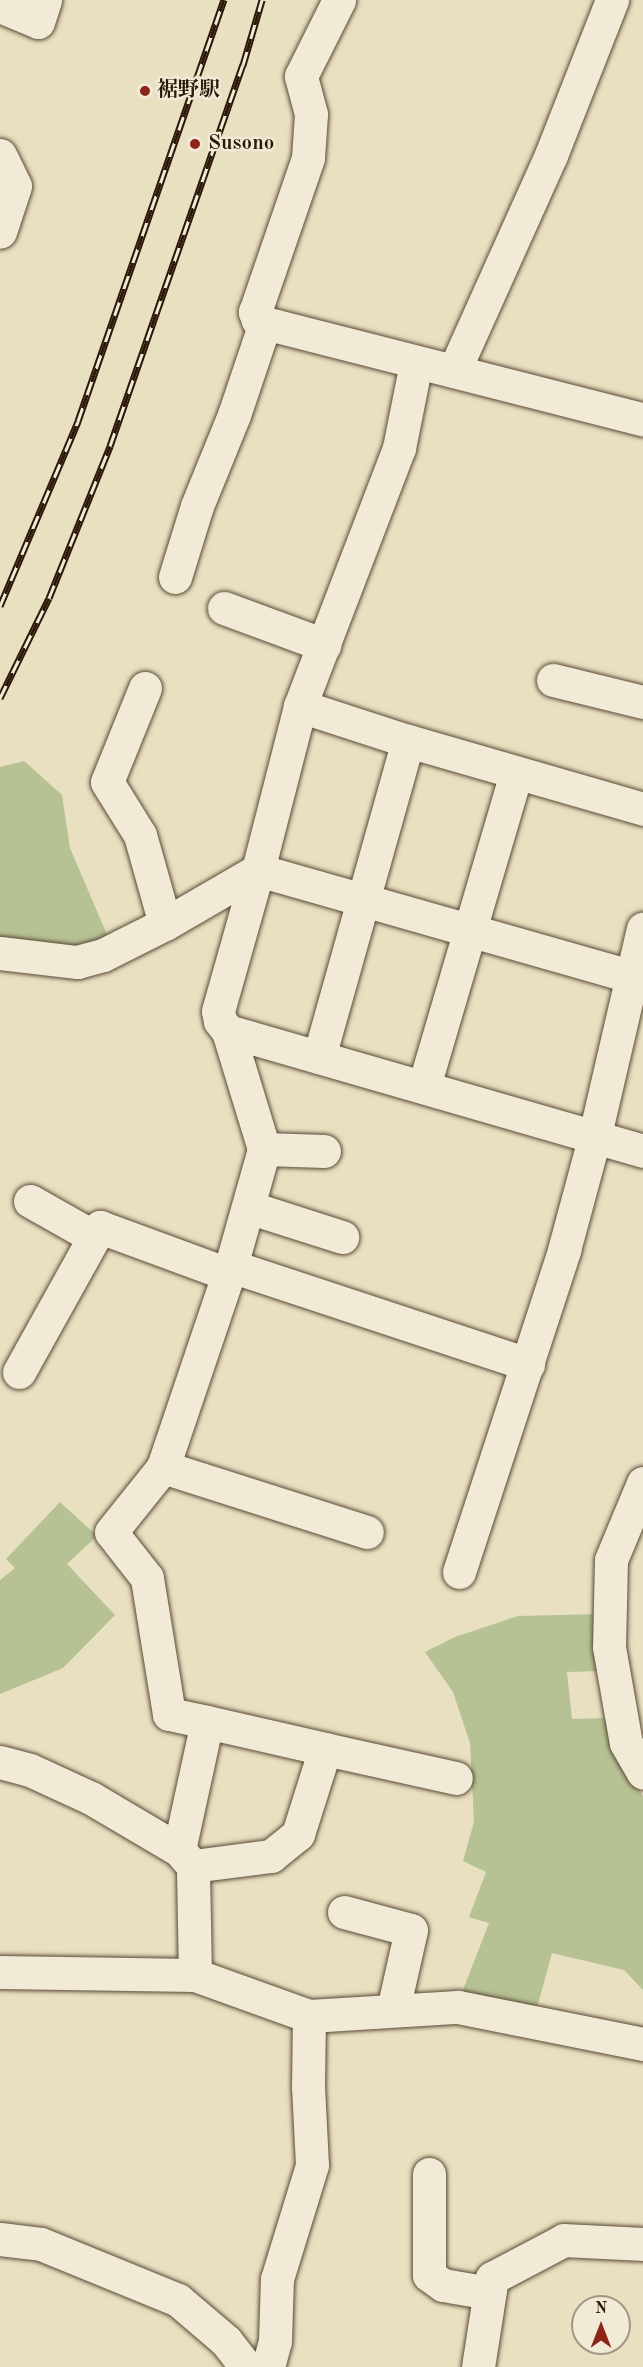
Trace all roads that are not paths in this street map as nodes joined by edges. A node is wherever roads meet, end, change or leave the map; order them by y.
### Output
1 (339, 0) edge
2 (612, 0) edge
3 (0, 6) edge
4 (41, 11) edge
5 (0, 155) edge
6 (0, 232) edge
7 (266, 323) junction
8 (416, 363) junction
9 (454, 371) junction
10 (643, 419) edge
11 (175, 577) dead end
12 (224, 608) dead end
13 (324, 645) junction
14 (553, 680) dead end
15 (146, 688) dead end
16 (643, 702) edge
17 (300, 706) junction
18 (408, 741) junction
19 (516, 773) junction
20 (643, 809) edge
21 (258, 870) junction
22 (363, 899) junction
23 (165, 924) junction
24 (643, 929) edge
25 (470, 930) junction
26 (0, 953) edge
27 (636, 979) edge
28 (228, 1031) junction
29 (319, 1057) junction
30 (424, 1086) junction
31 (594, 1139) junction
32 (264, 1149) junction
33 (324, 1151) dead end
34 (643, 1151) edge
35 (30, 1201) dead end
36 (248, 1207) junction
37 (94, 1237) junction
38 (342, 1238) dead end
39 (230, 1270) junction
40 (528, 1364) junction
41 (19, 1372) dead end
42 (163, 1467) junction
43 (643, 1483) edge
44 (367, 1532) dead end
45 (459, 1572) dead end
46 (207, 1722) junction
47 (326, 1749) junction
48 (0, 1762) edge
49 (643, 1773) edge
50 (456, 1778) dead end
51 (186, 1858) junction
52 (344, 1912) dead end
53 (0, 1972) edge
54 (195, 1975) junction
55 (393, 2010) junction
56 (309, 2016) junction
57 (643, 2044) edge
58 (429, 2174) dead end
59 (0, 2240) edge
60 (643, 2244) edge
61 (489, 2294) junction
62 (246, 2367) edge
63 (268, 2367) edge
64 (478, 2367) edge

1 - 7 street
2 - 9 street
3 - 4 street
5 - 6 street
7 - 8 street
7 - 11 street
8 - 9 street
8 - 13 street
9 - 10 street
12 - 13 street
13 - 17 street
14 - 16 street
15 - 23 street
17 - 18 street
17 - 21 street
18 - 19 street
18 - 22 street
19 - 20 street
19 - 25 street
21 - 22 street
21 - 23 street
21 - 28 street
22 - 25 street
22 - 29 street
23 - 26 street
24 - 27 street
25 - 27 street
25 - 30 street
27 - 31 street
28 - 29 street
28 - 32 street
29 - 30 street
30 - 31 street
31 - 34 street
31 - 40 street
32 - 33 street
32 - 36 street
35 - 37 street
36 - 38 street
36 - 39 street
37 - 39 street
37 - 41 street
39 - 40 street
39 - 42 street
40 - 45 street
42 - 44 street
42 - 46 street
43 - 49 street
46 - 47 street
46 - 51 street
47 - 50 street
47 - 51 street
48 - 51 street
51 - 54 street
52 - 55 street
53 - 54 street
54 - 56 street
55 - 56 street
55 - 57 street
56 - 63 street
58 - 61 street
59 - 62 street
60 - 61 street
61 - 64 street

